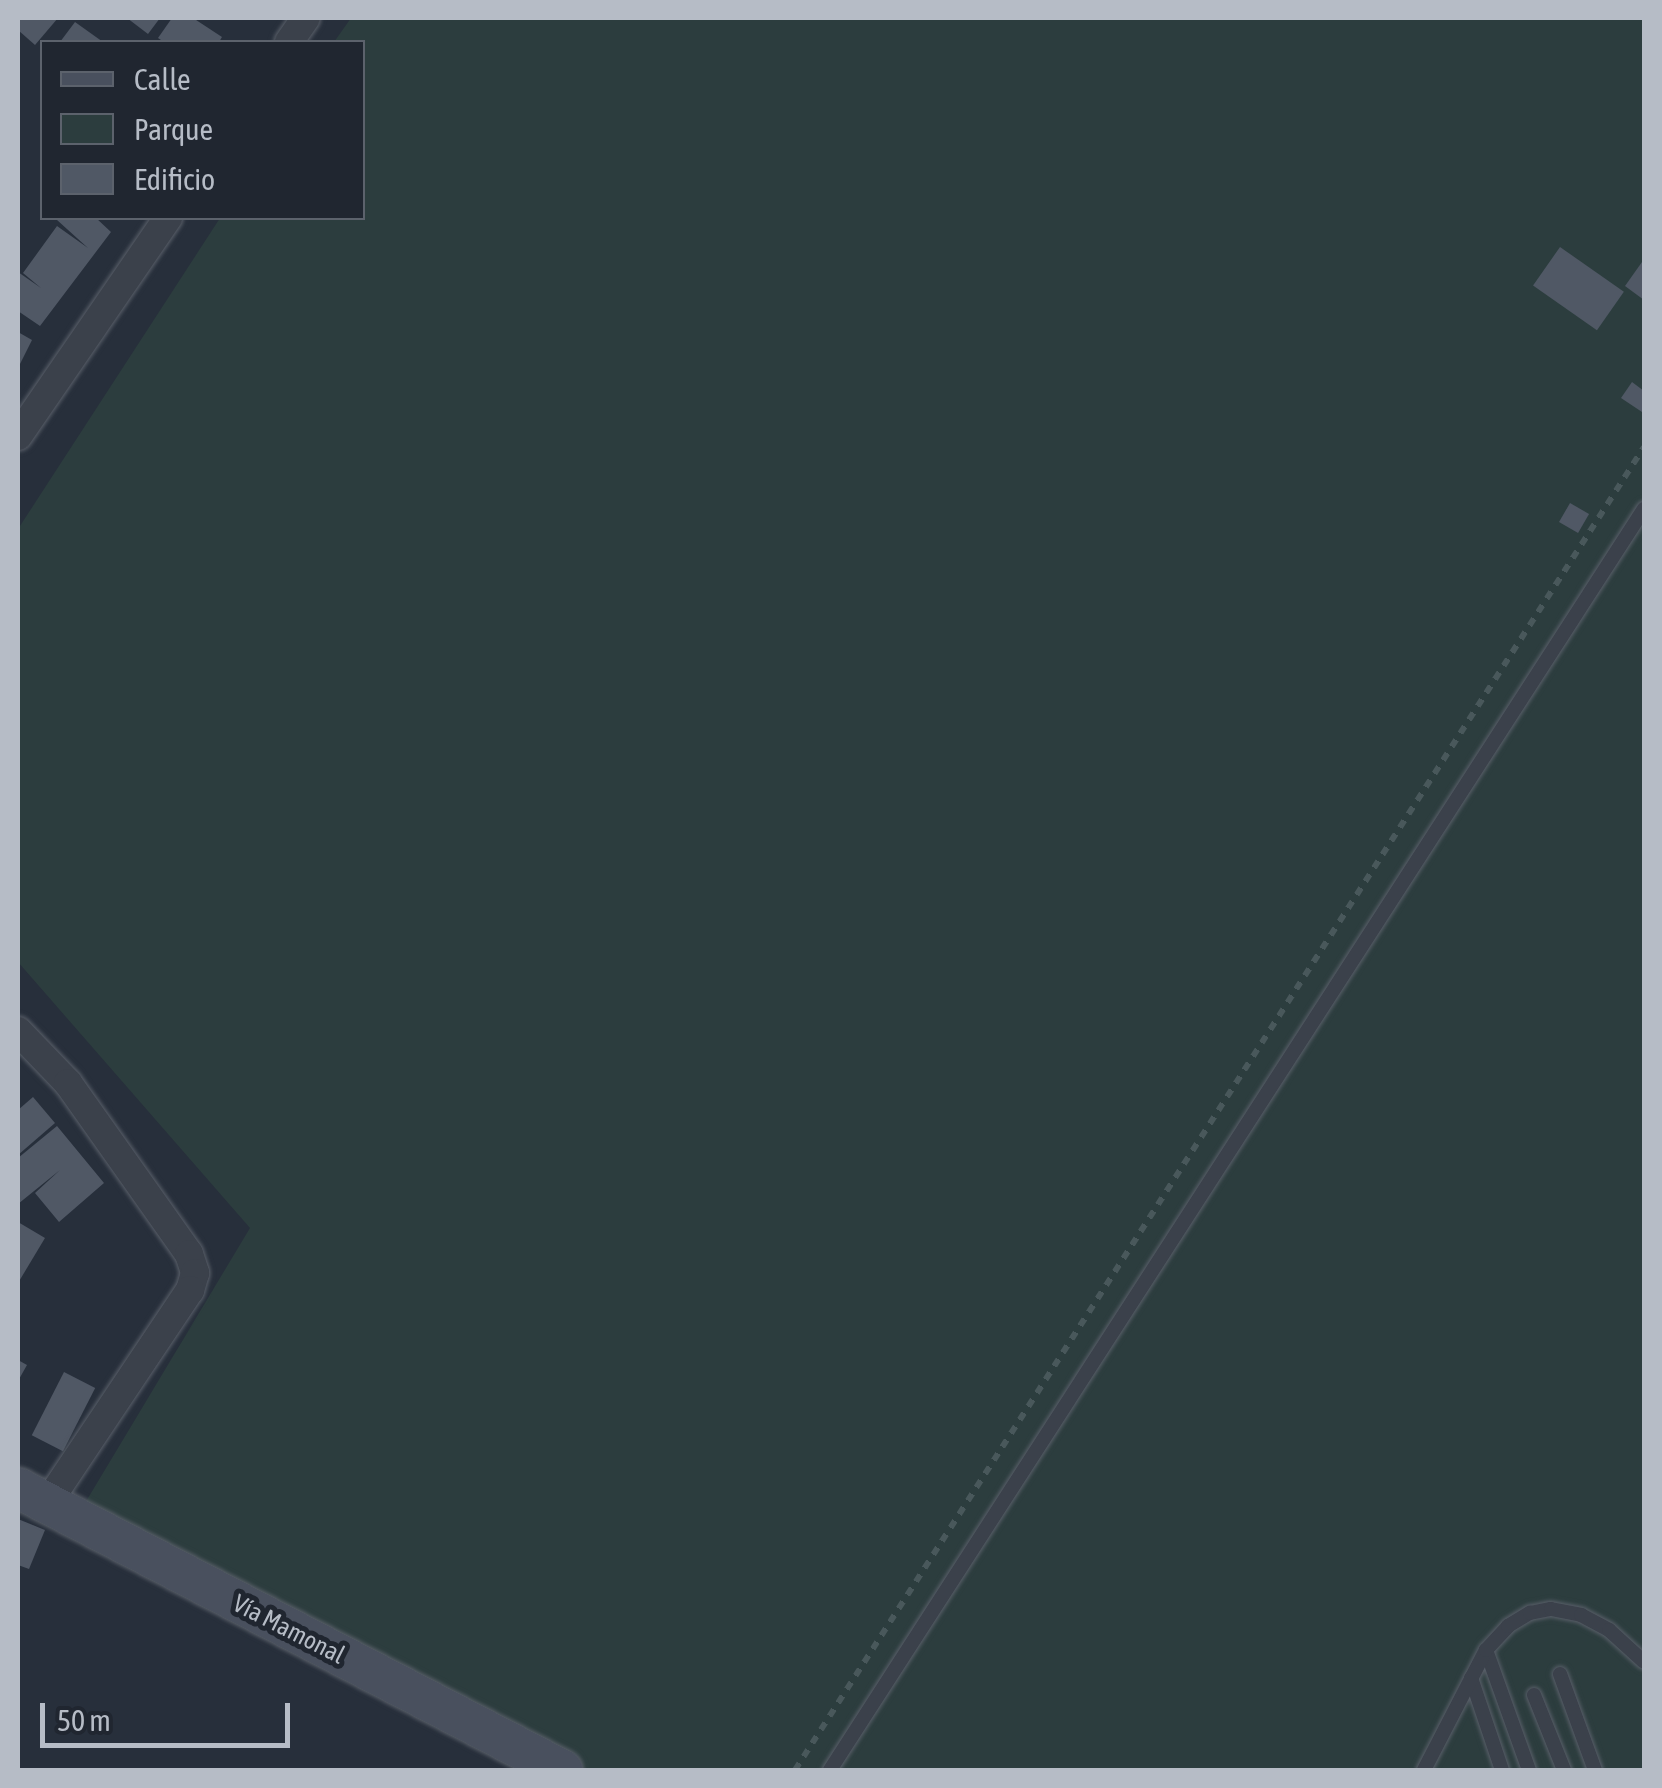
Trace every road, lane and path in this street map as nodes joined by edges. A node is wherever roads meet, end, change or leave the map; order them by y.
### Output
1 (306, 18) edge
2 (290, 40) edge
3 (167, 220) edge
4 (18, 436) edge
5 (1644, 447) edge
6 (1644, 509) edge
7 (18, 1032) edge
8 (33, 1495) edge
9 (1486, 1650) junction
10 (1644, 1662) edge
11 (1560, 1674) dead end
12 (1471, 1678) junction
13 (1534, 1695) dead end
14 (562, 1770) edge
15 (795, 1770) edge
16 (830, 1770) edge
17 (1424, 1770) edge
18 (1502, 1770) edge
19 (1529, 1770) edge
20 (1564, 1770) edge
21 (1596, 1770) edge

1 - 2 street
3 - 4 street
5 - 15 path
6 - 16 lane
7 - 8 street
8 - 14 street, Vía Mamonal
9 - 10 lane
9 - 12 lane
9 - 19 lane
11 - 21 lane
12 - 17 lane
12 - 18 lane
13 - 20 lane

